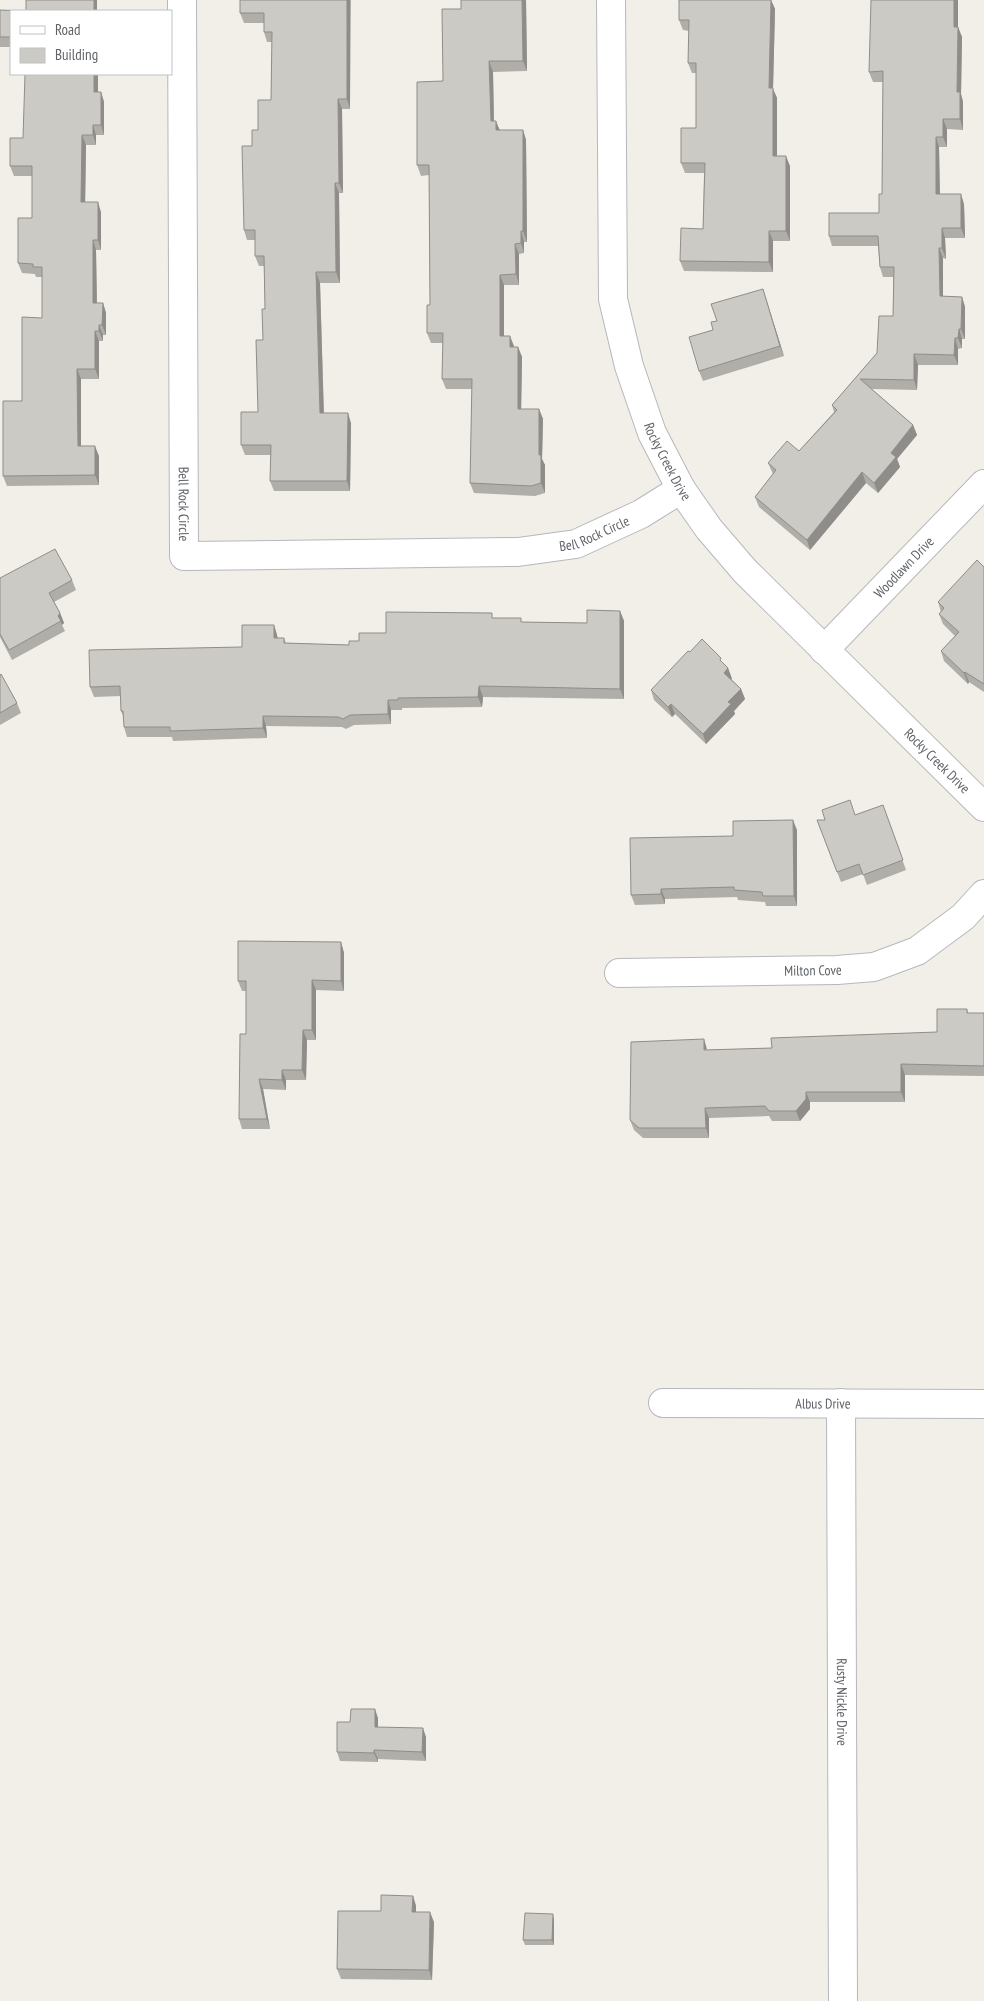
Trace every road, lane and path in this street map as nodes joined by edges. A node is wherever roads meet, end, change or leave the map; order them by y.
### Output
1 (182, 0) edge
2 (610, 0) edge
3 (984, 484) edge
4 (681, 489) junction
5 (824, 650) junction
6 (984, 807) edge
7 (984, 894) edge
8 (619, 973) dead end
9 (663, 1403) dead end
10 (842, 1403) junction
11 (984, 1404) edge
12 (843, 2001) edge

1 - 4 street, Bell Rock Circle
2 - 4 street, Rocky Creek Drive
3 - 5 street, Woodlawn Drive
4 - 5 street, Rocky Creek Drive
5 - 6 street, Rocky Creek Drive
7 - 8 street, Milton Cove
9 - 10 street, Albus Drive
10 - 11 street, Albus Drive
10 - 12 street, Rusty Nickle Drive

